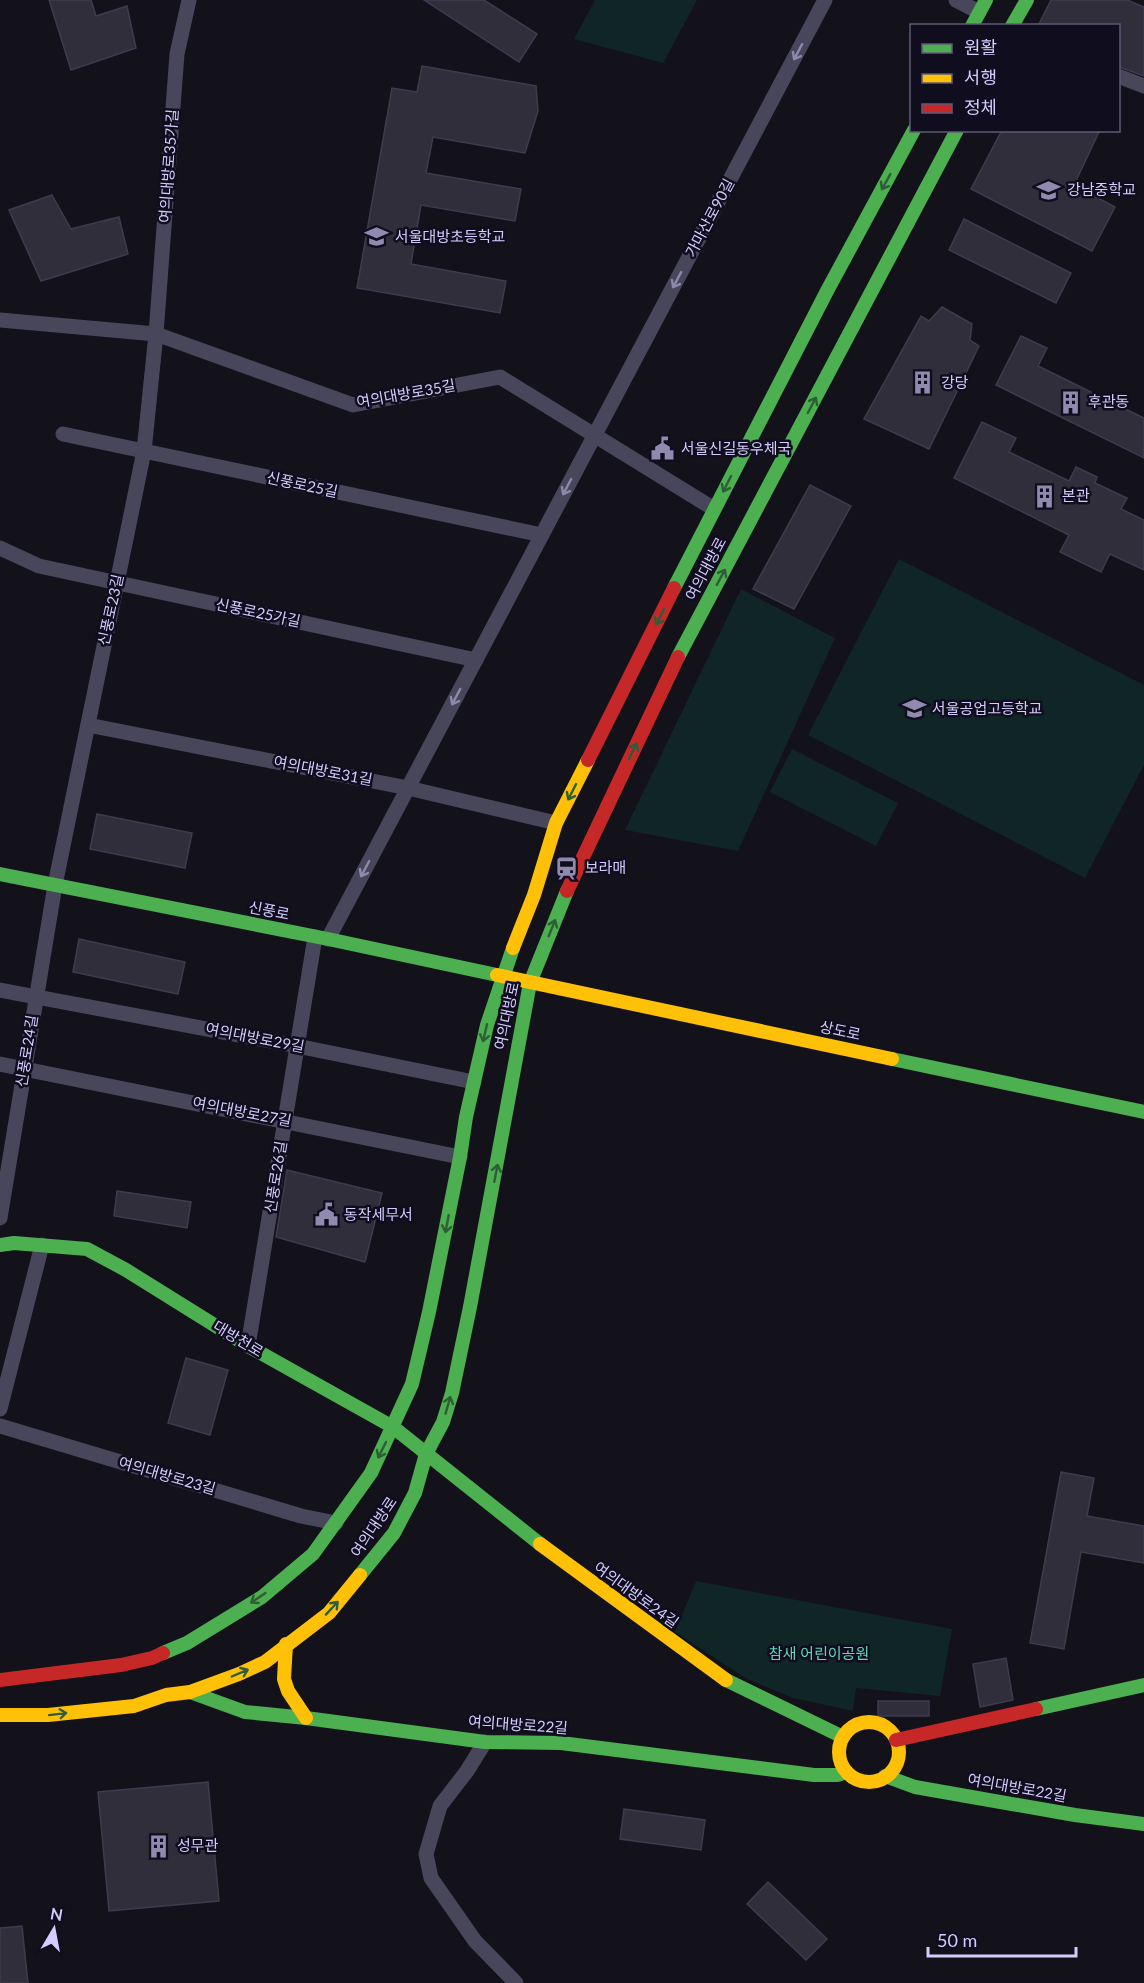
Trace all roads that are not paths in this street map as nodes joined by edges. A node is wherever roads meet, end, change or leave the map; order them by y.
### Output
1 (189, 0) edge
2 (825, 0) edge
3 (956, 0) edge
4 (1026, 0) edge
5 (979, 13) edge
6 (1013, 24) edge
7 (1120, 76) edge
8 (1144, 86) edge
9 (913, 132) edge
10 (956, 132) edge
11 (0, 320) edge
12 (156, 334) junction
13 (63, 434) dead end
14 (595, 436) junction
15 (144, 451) junction
16 (714, 509) junction
17 (542, 535) junction
18 (0, 548) edge
19 (117, 582) junction
20 (476, 660) junction
21 (88, 725) junction
22 (408, 788) junction
23 (556, 824) junction
24 (0, 874) edge
25 (55, 885) junction
26 (322, 938) junction
27 (502, 977) junction
28 (530, 983) junction
29 (0, 990) edge
30 (36, 997) junction
31 (297, 1046) junction
32 (0, 1064) edge
33 (24, 1069) junction
34 (474, 1082) junction
35 (1144, 1112) edge
36 (285, 1121) junction
37 (460, 1157) junction
38 (0, 1218) edge
39 (0, 1245) edge
40 (42, 1245) junction
41 (248, 1346) junction
42 (0, 1409) edge
43 (0, 1426) edge
44 (393, 1427) junction
45 (426, 1454) junction
46 (336, 1523) junction
47 (286, 1644) junction
48 (0, 1680) edge
49 (1144, 1685) edge
50 (190, 1692) junction
51 (0, 1715) edge
52 (306, 1718) junction
53 (843, 1737) junction
54 (896, 1740) junction
55 (485, 1742) junction
56 (846, 1772) junction
57 (885, 1776) junction
58 (1144, 1824) edge
59 (516, 1983) edge

1 - 12 street, 여의대방로35가길
2 -> 14 street, 가마산로90길
3 - 5 street
4 - 6 main road
7 - 8 street
9 -> 16 main road, 여의대방로
28 -> 10 main road, 여의대방로
11 - 12 street, 여의대방로35길
12 - 14 street, 여의대방로35길
12 - 15 street, 신풍로23길
13 - 15 street, 신풍로25길
14 - 16 street, 여의대방로35길
14 -> 17 street
15 - 17 street, 신풍로25길
15 - 19 street, 신풍로23길
16 -> 23 main road, 여의대방로
17 - 20 street
18 - 19 street, 신풍로25가길
19 - 20 street, 신풍로25가길
19 - 21 street, 신풍로23길
20 -> 22 street
21 - 22 street, 여의대방로31길
21 - 25 street, 신풍로23길
22 - 23 street, 여의대방로31길
22 -> 26 street
23 - 27 main road, 여의대방로
24 - 25 main road, 신풍로
25 - 26 main road, 신풍로
25 - 30 street, 신풍로24길
26 - 27 main road, 신풍로
26 - 31 street, 신풍로26길
27 - 28 main road, 신풍로
27 -> 34 main road, 여의대방로
28 - 35 main road, 상도로
45 -> 28 main road, 여의대방로
29 - 30 street, 여의대방로29길
30 - 31 street, 여의대방로29길
30 - 33 street, 신풍로24길
31 - 34 street, 여의대방로29길
31 - 36 street, 신풍로26길
32 - 33 street
33 - 36 street, 여의대방로27길
33 - 38 street, 신풍로24길
34 - 37 main road, 여의대방로
36 - 37 street, 여의대방로27길
36 - 41 street, 신풍로26길
37 -> 44 main road, 여의대방로
39 - 40 main road, 대방천로
40 - 41 main road, 대방천로
40 - 42 street
41 - 44 main road, 대방천로
43 - 46 street, 여의대방로23길
44 - 45 main road, 대방천로
44 -> 46 main road, 여의대방로
47 -> 45 main road, 여의대방로
45 - 53 main road, 여의대방로24길
46 -> 48 main road, 여의대방로
50 -> 47 main road, 여의대방로
47 - 52 main road
49 - 54 main road
51 -> 50 main road, 여의대방로
50 - 52 main road, 여의대방로22길
52 - 55 main road, 여의대방로22길
53 - 54 main road
53 - 56 main road
54 - 57 main road
55 - 56 main road, 여의대방로22길
55 - 59 street
56 - 57 main road
57 - 58 main road, 여의대방로22길

